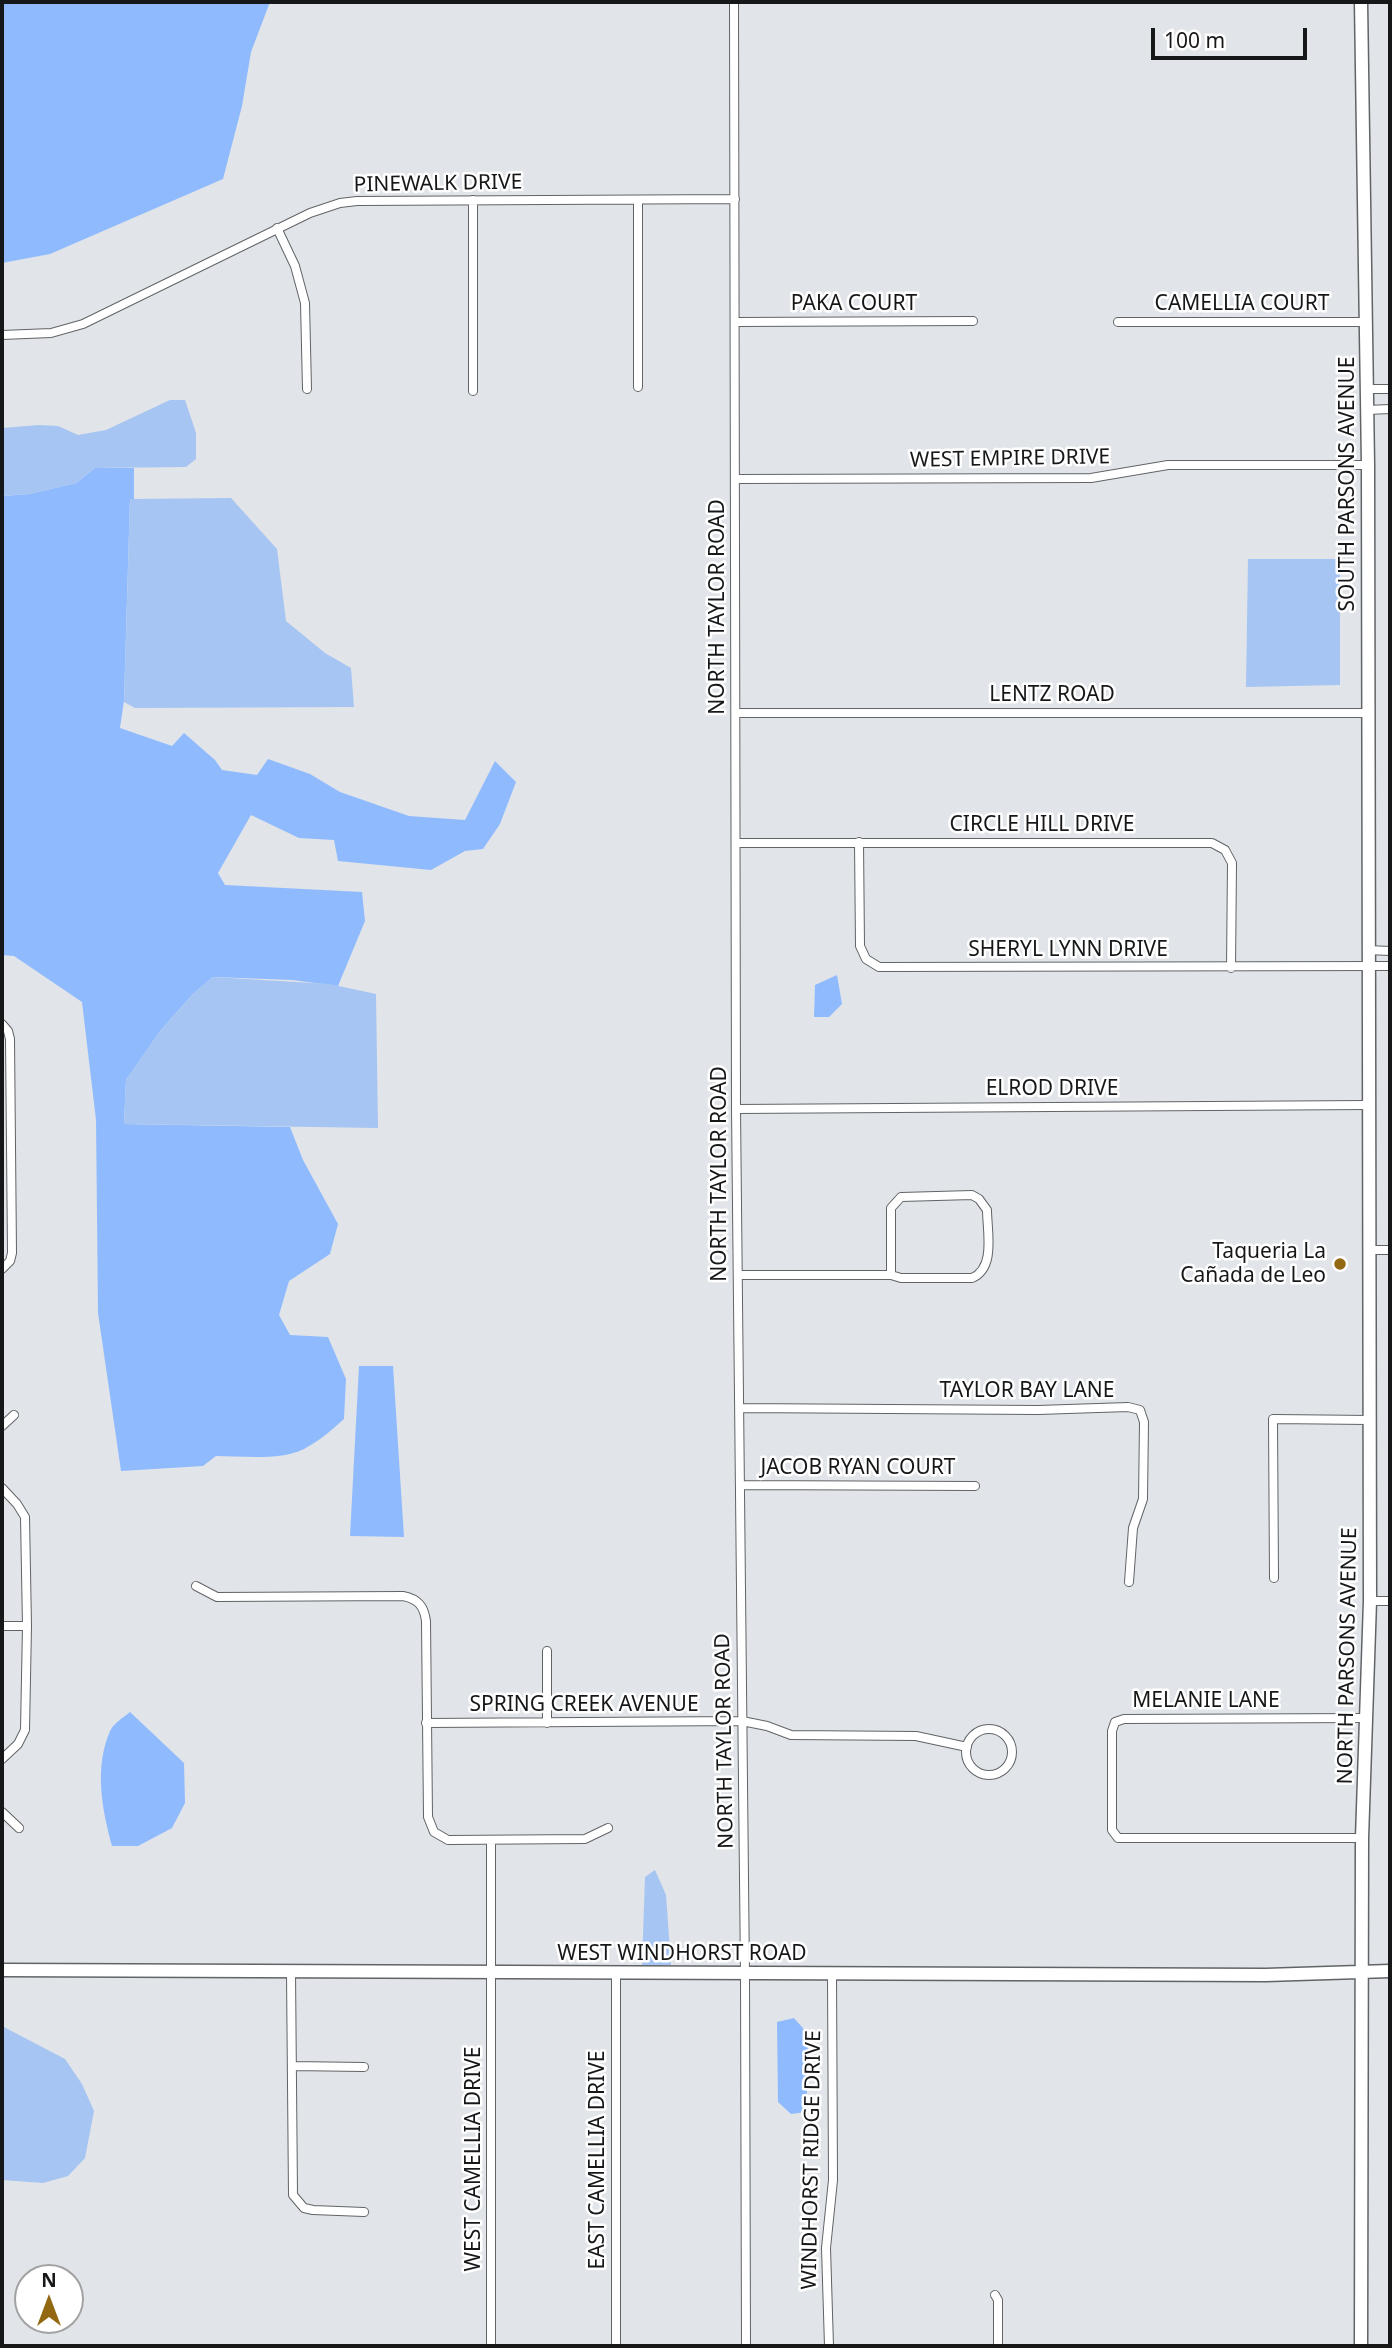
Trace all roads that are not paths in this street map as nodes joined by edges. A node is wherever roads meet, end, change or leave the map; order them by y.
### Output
1 (734, 2) edge
2 (1361, 2) edge
3 (735, 199) junction
4 (472, 200) junction
5 (638, 200) junction
6 (277, 228) junction
7 (973, 321) dead end
8 (736, 322) junction
9 (1118, 322) dead end
10 (1366, 322) junction
11 (2, 335) edge
12 (638, 387) dead end
13 (307, 389) dead end
14 (1367, 389) junction
15 (1390, 389) edge
16 (473, 391) dead end
17 (1367, 410) junction
18 (1390, 410) edge
19 (1368, 465) junction
20 (735, 479) junction
21 (736, 713) junction
22 (1368, 713) junction
23 (859, 842) junction
24 (737, 843) junction
25 (1367, 950) junction
26 (1390, 951) edge
27 (1390, 966) edge
28 (1367, 967) junction
29 (1231, 968) junction
30 (2, 1024) edge
31 (1368, 1105) junction
32 (736, 1109) junction
33 (2, 1146) edge
34 (12, 1146) junction
35 (1369, 1250) junction
36 (1390, 1250) edge
37 (2, 1269) edge
38 (891, 1275) junction
39 (738, 1276) junction
40 (740, 1408) junction
41 (14, 1415) dead end
42 (1370, 1420) junction
43 (2, 1426) edge
44 (741, 1485) junction
45 (975, 1486) dead end
46 (2, 1488) edge
47 (1274, 1578) dead end
48 (1129, 1582) dead end
49 (196, 1586) dead end
50 (1370, 1601) junction
51 (1390, 1601) edge
52 (2, 1626) edge
53 (27, 1626) junction
54 (547, 1651) dead end
55 (1366, 1718) junction
56 (742, 1721) junction
57 (426, 1723) junction
58 (547, 1723) junction
59 (967, 1746) junction
60 (2, 1759) edge
61 (2, 1812) edge
62 (19, 1828) dead end
63 (608, 1828) dead end
64 (1362, 1838) junction
65 (491, 1841) junction
66 (2, 1970) edge
67 (1362, 1970) junction
68 (1390, 1971) edge
69 (291, 1972) junction
70 (492, 1973) junction
71 (616, 1973) junction
72 (745, 1973) junction
73 (832, 1974) junction
74 (292, 2066) junction
75 (364, 2067) dead end
76 (364, 2212) dead end
77 (995, 2295) dead end
78 (491, 2346) edge
79 (616, 2346) edge
80 (746, 2346) edge
81 (829, 2346) edge
82 (998, 2346) edge
83 (1361, 2346) edge

1 - 3 street, NORTH TAYLOR ROAD
2 - 10 main road, SOUTH PARSONS AVENUE
3 - 5 street, PINEWALK DRIVE
3 - 8 street, NORTH TAYLOR ROAD
4 - 5 street, PINEWALK DRIVE
4 - 6 street, PINEWALK DRIVE
4 - 16 street
5 - 12 street
6 - 11 street, PINEWALK DRIVE
6 - 13 street
7 - 8 street, PAKA COURT
8 - 20 street, NORTH TAYLOR ROAD
9 - 10 street, CAMELLIA COURT
10 - 14 main road, SOUTH PARSONS AVENUE
14 - 15 street
14 - 17 main road, SOUTH PARSONS AVENUE
17 - 18 street
17 - 19 main road, SOUTH PARSONS AVENUE
19 - 20 street, WEST EMPIRE DRIVE
19 - 22 main road, SOUTH PARSONS AVENUE
20 - 21 street, NORTH TAYLOR ROAD
21 - 22 street, LENTZ ROAD
21 - 24 street, NORTH TAYLOR ROAD
22 - 25 main road, SOUTH PARSONS AVENUE
23 - 24 street, CIRCLE HILL DRIVE
23 - 29 street, SHERYL LYNN DRIVE
23 - 29 street, CIRCLE HILL DRIVE
24 - 32 street, NORTH TAYLOR ROAD
25 - 26 street
25 - 28 main road, SOUTH PARSONS AVENUE
27 - 28 street, SHERYL LYNN DRIVE
28 - 29 street, SHERYL LYNN DRIVE
28 - 31 main road, NORTH PARSONS AVENUE
30 - 34 street
31 - 32 street, ELROD DRIVE
31 - 35 main road, NORTH PARSONS AVENUE
32 - 39 street, NORTH TAYLOR ROAD
33 - 34 street
34 - 37 street
35 - 36 street
35 - 42 main road, NORTH PARSONS AVENUE
38 - 38 street
38 - 39 street
39 - 40 street, NORTH TAYLOR ROAD
40 - 44 street, NORTH TAYLOR ROAD
40 - 48 street, TAYLOR BAY LANE
41 - 43 street
42 - 47 street
42 - 50 main road, NORTH PARSONS AVENUE
44 - 45 street, JACOB RYAN COURT
44 - 56 street, NORTH TAYLOR ROAD
46 - 53 street
49 - 57 street
50 - 51 street
50 - 55 main road, NORTH PARSONS AVENUE
52 - 53 street
53 - 60 street
54 - 58 street
55 - 64 main road, NORTH PARSONS AVENUE
55 - 64 street, MELANIE LANE
56 - 58 street, SPRING CREEK AVENUE
56 - 59 street, SPRING CREEK AVENUE
56 - 72 street, NORTH TAYLOR ROAD
57 - 58 street, SPRING CREEK AVENUE
57 - 65 street
59 - 59 street
61 - 62 street
63 - 65 street
64 - 67 main road, NORTH PARSONS AVENUE
65 - 70 street, WEST CAMELLIA DRIVE
66 - 69 main road, WEST WINDHORST ROAD
67 - 68 main road, WEST WINDHORST ROAD
67 - 73 main road, WEST WINDHORST ROAD
67 - 83 main road, NORTH PARSONS AVENUE
69 - 70 main road, WEST WINDHORST ROAD
69 - 74 street
70 - 71 main road, WEST WINDHORST ROAD
70 - 78 street, WEST CAMELLIA DRIVE
71 - 72 main road, WEST WINDHORST ROAD
71 - 79 street, EAST CAMELLIA DRIVE
72 - 73 main road, WEST WINDHORST ROAD
72 - 80 street, NORTH TAYLOR ROAD
73 - 81 street, WINDHORST RIDGE DRIVE
74 - 75 street
74 - 76 street
77 - 82 street

